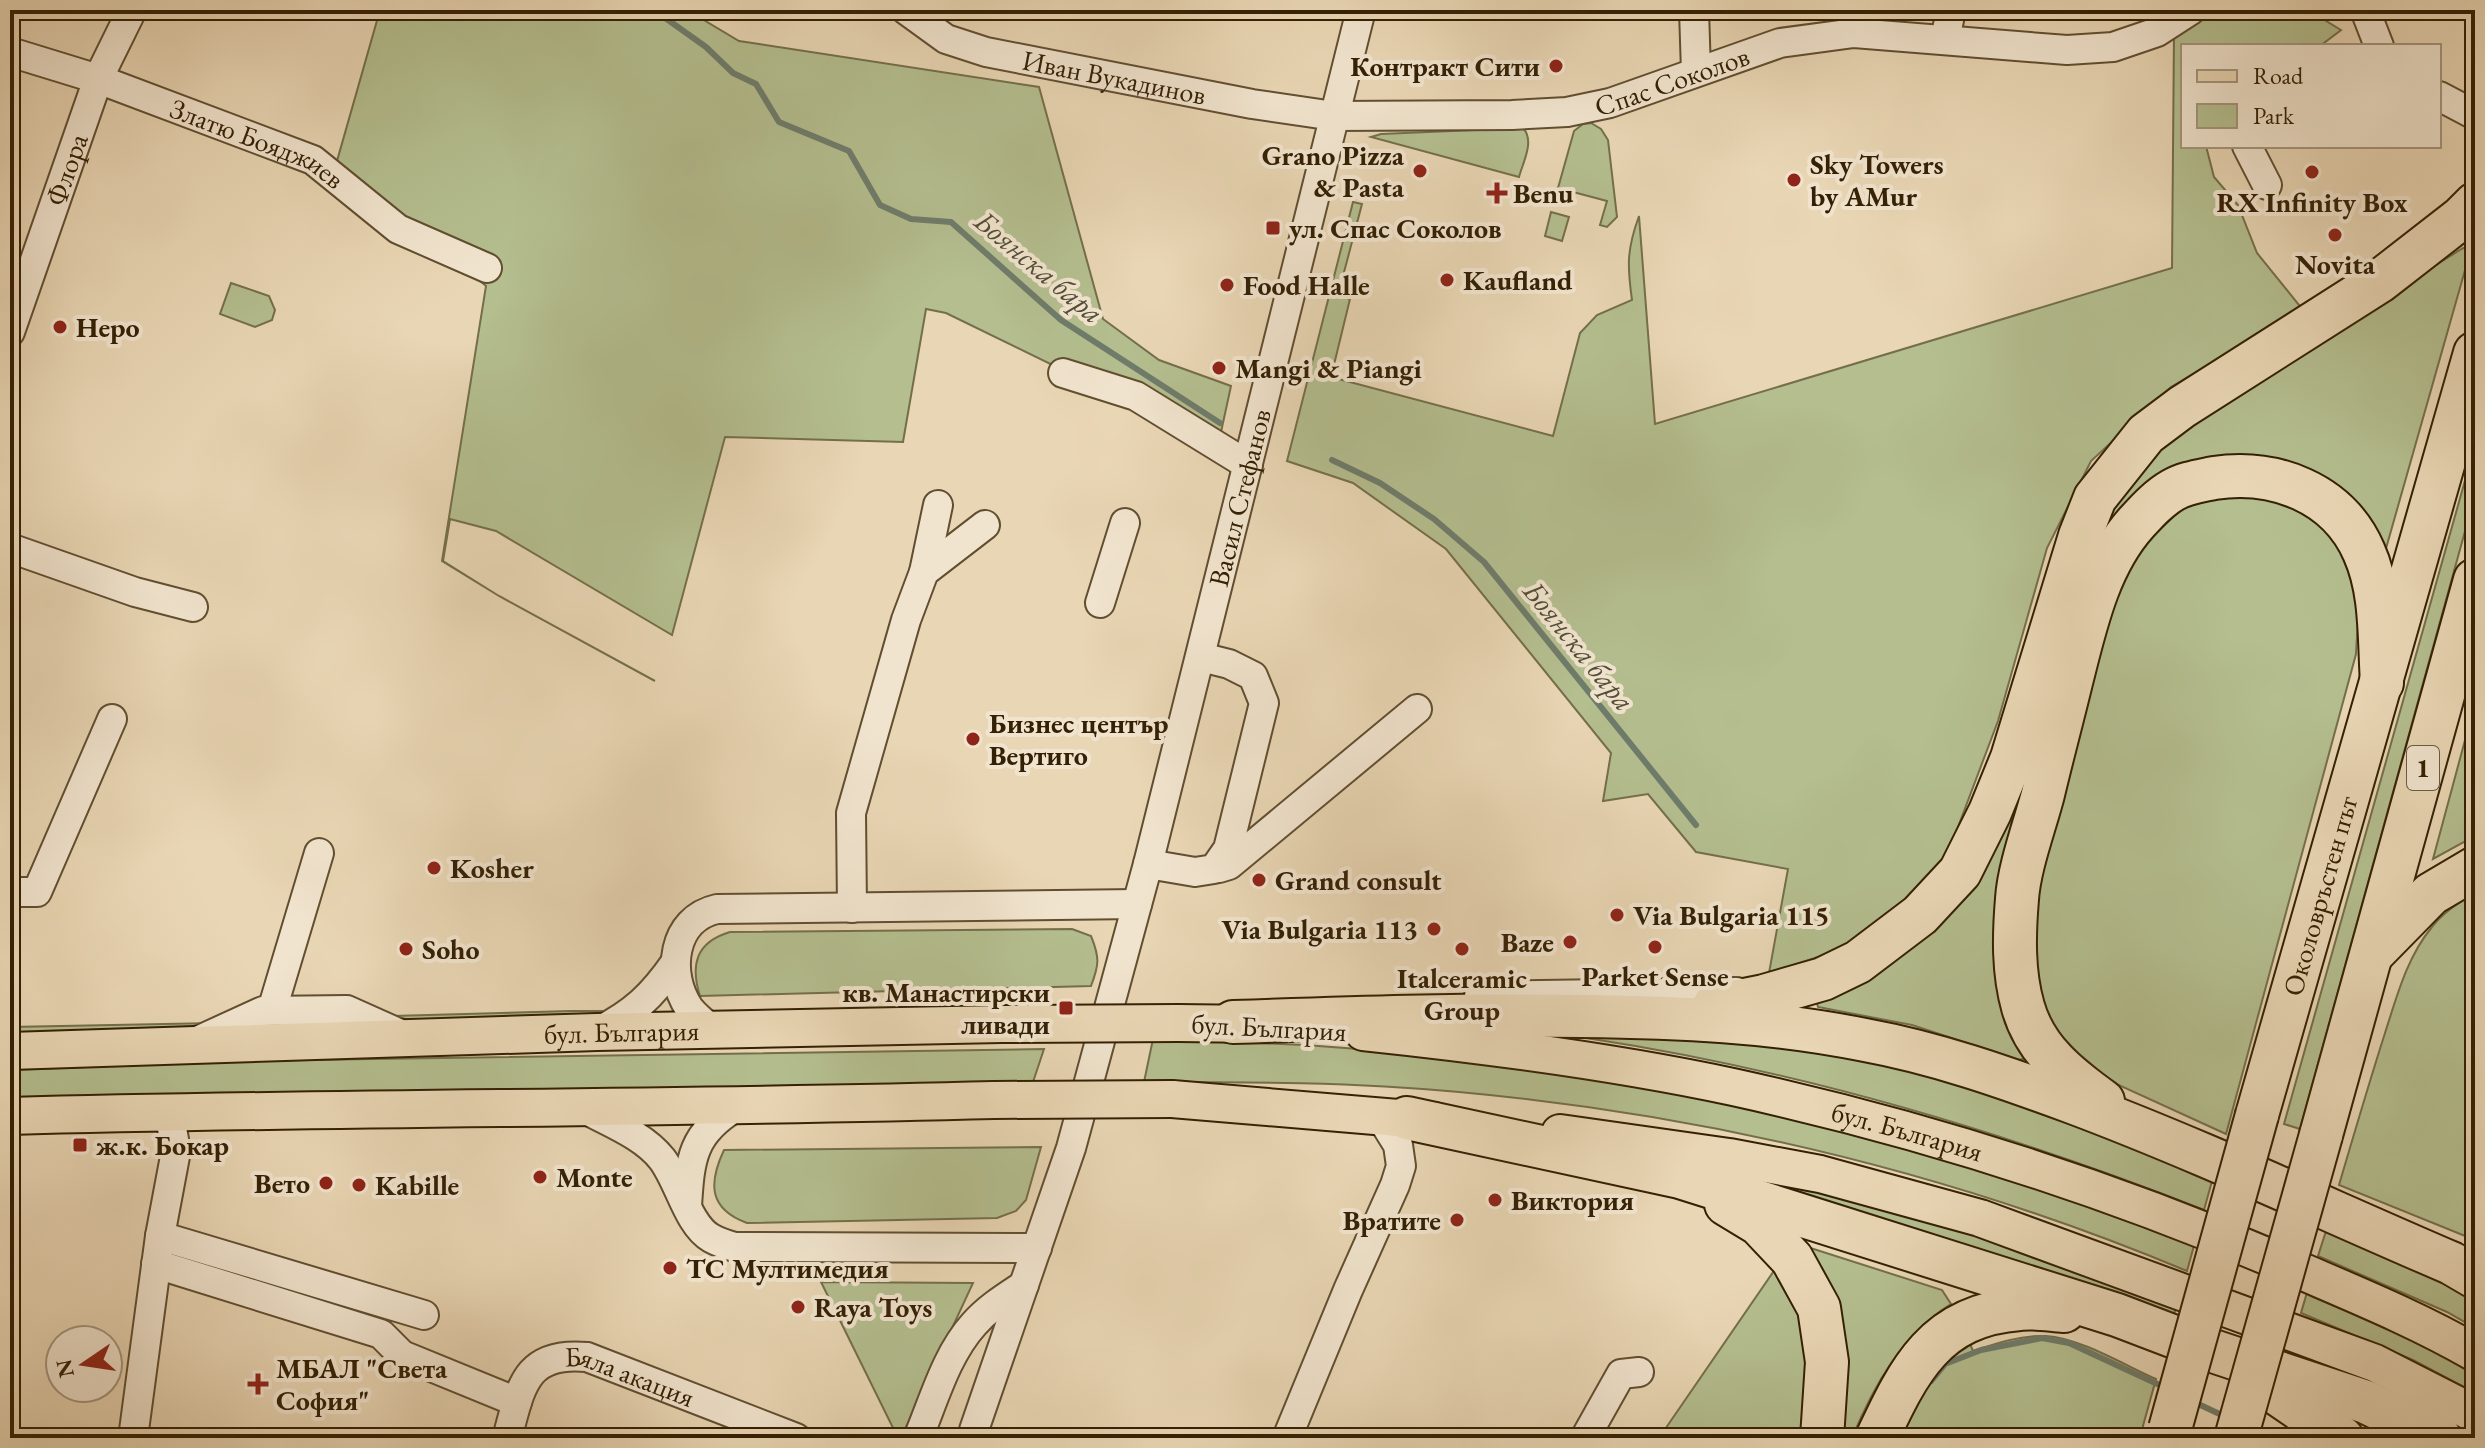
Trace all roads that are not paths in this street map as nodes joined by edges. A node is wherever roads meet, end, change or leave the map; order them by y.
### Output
1 (132, 10) edge
2 (906, 10) edge
3 (922, 10) edge
4 (1361, 10) edge
5 (1694, 10) edge
6 (1951, 10) edge
7 (2191, 10) edge
8 (2365, 10) edge
9 (946, 39) junction
10 (1945, 40) junction
11 (2378, 44) edge
12 (10, 52) edge
13 (1696, 72) junction
14 (98, 79) junction
15 (2441, 98) edge
16 (2475, 115) edge
17 (1334, 116) junction
18 (2248, 148) edge
19 (2267, 185) dead end
20 (2475, 204) edge
21 (487, 268) dead end
22 (10, 332) edge
23 (2475, 353) edge
24 (1063, 373) dead end
25 (1248, 465) junction
26 (938, 505) dead end
27 (1125, 523) dead end
28 (985, 525) dead end
29 (10, 548) edge
30 (924, 572) junction
31 (2475, 580) edge
32 (1100, 603) dead end
33 (182, 604) dead end
34 (1201, 657) junction
35 (2382, 683) junction
36 (1417, 709) dead end
37 (112, 719) dead end
38 (319, 853) dead end
39 (1148, 864) junction
40 (2475, 868) edge
41 (1214, 869) junction
42 (10, 892) edge
43 (1137, 904) junction
44 (852, 908) junction
45 (2370, 956) junction
46 (675, 963) junction
47 (1782, 991) junction
48 (272, 1010) junction
49 (1657, 1017) junction
50 (1205, 1022) junction
51 (713, 1030) junction
52 (597, 1032) junction
53 (413, 1040) junction
54 (187, 1046) junction
55 (10, 1051) edge
56 (736, 1107) junction
57 (583, 1108) junction
58 (169, 1111) junction
59 (10, 1116) edge
60 (1394, 1117) junction
61 (2140, 1127) junction
62 (1680, 1177) junction
63 (687, 1206) junction
64 (160, 1236) junction
65 (1037, 1248) junction
66 (156, 1264) junction
67 (2467, 1268) edge
68 (1024, 1285) junction
69 (424, 1315) dead end
70 (2117, 1315) junction
71 (2201, 1347) junction
72 (2475, 1353) edge
73 (1639, 1372) dead end
74 (517, 1402) junction
75 (2475, 1414) edge
76 (2169, 1433) edge
77 (133, 1438) edge
78 (507, 1438) edge
79 (796, 1438) edge
80 (918, 1438) edge
81 (974, 1438) edge
82 (1287, 1438) edge
83 (1585, 1438) edge
84 (1822, 1438) edge
85 (1877, 1438) edge
86 (2236, 1438) edge
87 (2342, 1438) edge
88 (2440, 1438) edge

1 - 14 street, Флора
2 - 9 street, Иван Вукадинов
3 - 9 street
4 - 17 street, Васил Стефанов
5 - 13 street
6 - 10 street
7 - 10 street, Спас Соколов
8 - 11 street
9 - 17 street, Иван Вукадинов
10 - 13 street, Спас Соколов
12 - 14 street, Златю Бояджиев
13 - 17 street, Спас Соколов
14 - 21 street, Златю Бояджиев
14 - 22 street, Флора
15 - 16 street
17 - 25 street, Васил Стефанов
18 - 19 street
20 - 47 highway
23 - 35 highway, Околовръстен път
24 - 25 street
25 - 34 street, Васил Стефанов
26 - 30 street
27 - 32 street
28 - 30 street
29 - 33 street
30 - 44 street
31 - 45 highway, 1
34 - 39 street, Васил Стефанов
34 - 41 street
35 - 61 highway
35 - 76 highway, Околовръстен път, bridge
36 - 41 street
37 - 42 street
38 - 48 street
39 - 41 street
39 - 43 street, Васил Стефанов
40 - 45 highway
43 - 44 street
43 - 65 street, Васил Стефанов
44 - 46 street
45 - 86 highway, 1, bridge
46 - 51 street
46 - 52 street
47 - 49 highway
47 - 50 street
48 - 53 street
48 - 54 street
49 - 50 highway
49 - 61 highway
50 - 51 main road, бул. България, bridge
50 - 72 main road, бул. България
51 - 52 main road, бул. България
52 - 53 main road, бул. България
53 - 54 main road, бул. България
54 - 55 main road, бул. България
56 - 57 main road
56 - 60 main road, bridge
56 - 63 street
57 - 58 main road
57 - 63 street
58 - 59 main road
58 - 64 street
60 - 62 highway
60 - 75 main road
60 - 82 street
61 - 67 highway
62 - 70 highway
62 - 84 highway
63 - 65 street
64 - 66 street
64 - 69 street
65 - 68 street, Васил Стефанов
66 - 74 street
66 - 77 street
68 - 80 street
68 - 81 street, Васил Стефанов
70 - 71 highway
70 - 85 highway
71 - 87 highway
71 - 88 highway
73 - 83 street
74 - 78 street, Бяла акация
74 - 79 street, Бяла акация

